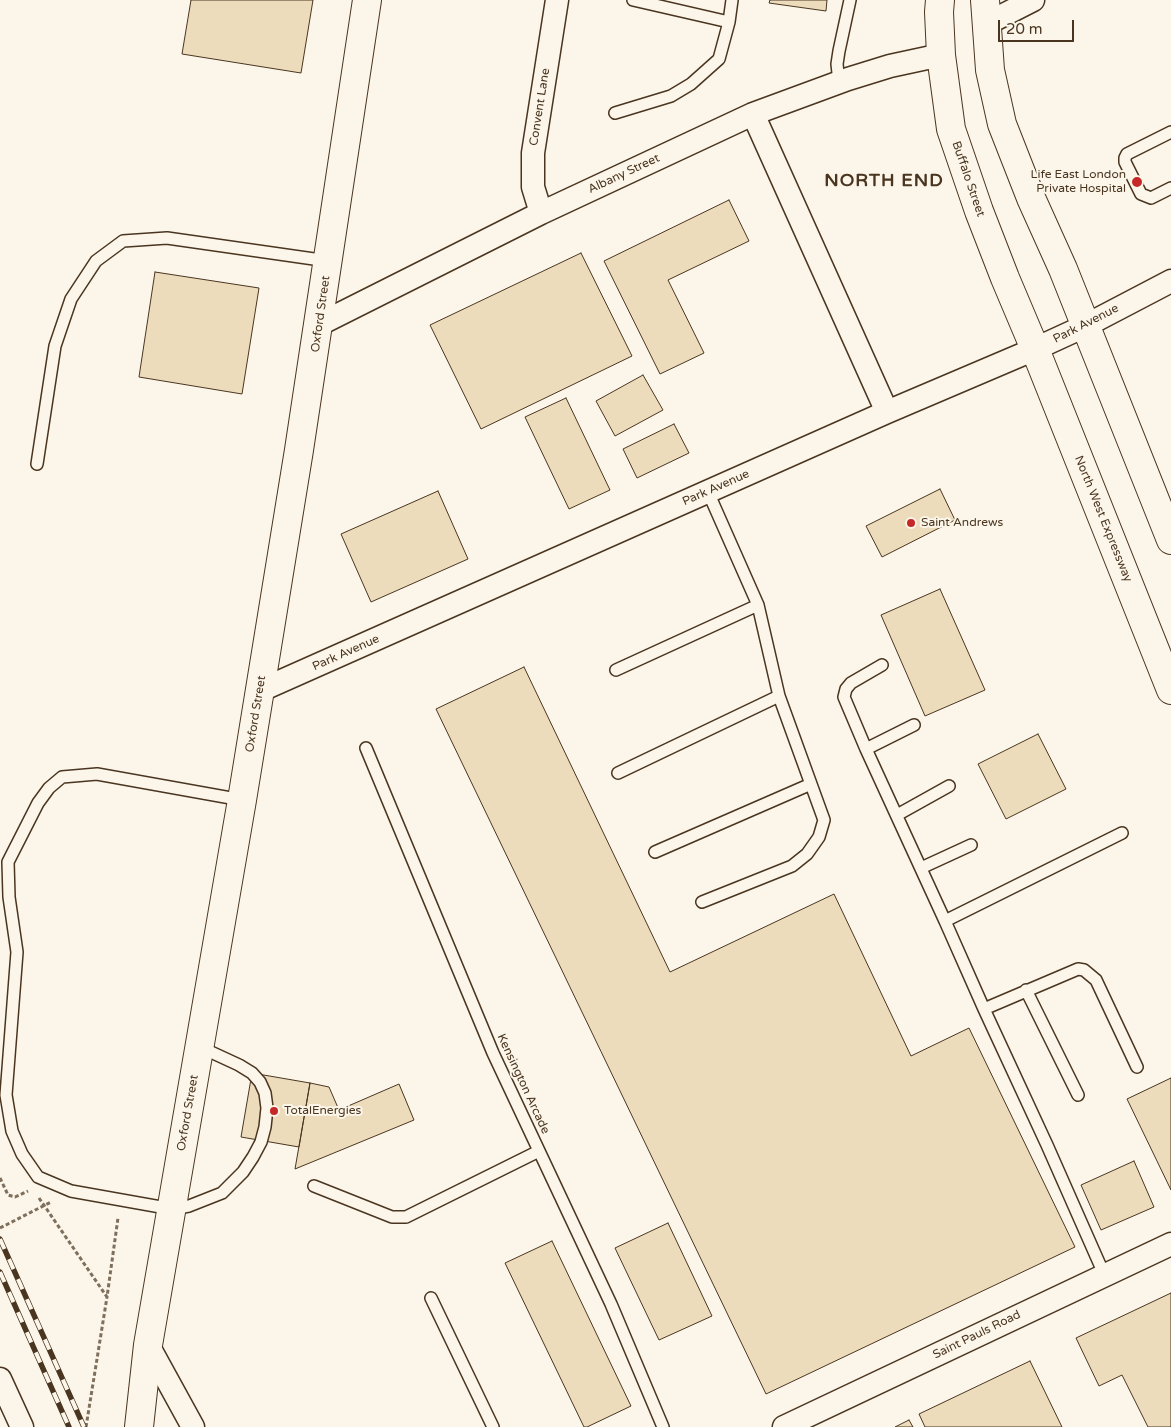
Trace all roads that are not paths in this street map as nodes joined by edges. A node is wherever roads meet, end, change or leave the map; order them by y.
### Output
1 (367, 0) edge
2 (557, 0) edge
3 (633, 0) edge
4 (732, 0) edge
5 (850, 0) edge
6 (940, 0) edge
7 (1033, 0) edge
8 (986, 12) edge
9 (729, 22) junction
10 (941, 55) junction
11 (839, 82) junction
12 (615, 113) dead end
13 (753, 114) junction
14 (1171, 132) edge
15 (1171, 188) edge
16 (541, 213) junction
17 (328, 261) junction
18 (1171, 281) edge
19 (320, 324) junction
20 (1085, 326) junction
21 (1035, 349) junction
22 (887, 412) junction
23 (37, 464) dead end
24 (708, 492) junction
25 (1171, 540) edge
26 (758, 605) junction
27 (882, 665) dead end
28 (616, 670) dead end
29 (1171, 690) edge
30 (259, 691) junction
31 (779, 696) junction
32 (914, 724) dead end
33 (366, 748) dead end
34 (866, 750) junction
35 (618, 773) dead end
36 (811, 784) junction
37 (949, 786) dead end
38 (242, 800) junction
39 (897, 815) junction
40 (1122, 833) dead end
41 (971, 845) dead end
42 (655, 852) dead end
43 (921, 868) junction
44 (702, 902) dead end
45 (945, 921) junction
46 (1026, 990) junction
47 (984, 1009) junction
48 (199, 1046) junction
49 (1137, 1067) dead end
50 (1078, 1095) dead end
51 (539, 1150) junction
52 (314, 1186) dead end
53 (172, 1209) junction
54 (1171, 1244) edge
55 (1104, 1274) junction
56 (431, 1298) dead end
57 (148, 1345) junction
58 (0, 1379) edge
59 (22, 1427) edge
60 (139, 1427) edge
61 (192, 1427) edge
62 (493, 1427) edge
63 (663, 1427) edge
64 (784, 1427) edge

1 - 17 main road, Oxford Street
2 - 16 street, Convent Lane
3 - 9 lane
4 - 9 lane
5 - 11 lane
6 - 10 main road, Buffalo Street
7 - 8 street
8 - 20 main road
9 - 12 lane
10 - 11 street, Albany Street
10 - 21 main road, Buffalo Street
11 - 13 street, Albany Street
13 - 16 street, Albany Street
13 - 22 street
14 - 15 lane
16 - 19 street, Albany Street
17 - 19 main road, Oxford Street
17 - 23 lane
18 - 20 street, Park Avenue
19 - 30 main road, Oxford Street
20 - 21 street, Park Avenue
20 - 25 main road
21 - 22 street, Park Avenue
21 - 29 main road, North West Expressway
22 - 24 street, Park Avenue
24 - 26 lane
24 - 30 street, Park Avenue
26 - 28 lane
26 - 31 lane
27 - 34 lane
30 - 38 main road, Oxford Street
31 - 35 lane
31 - 36 lane
32 - 34 lane
33 - 51 lane, Kensington Arcade
34 - 39 lane
36 - 42 lane
36 - 44 lane
37 - 39 lane
38 - 48 main road, Oxford Street
38 - 53 lane
39 - 43 lane
40 - 45 lane
41 - 43 lane
43 - 45 lane
45 - 47 lane
46 - 47 lane
46 - 49 lane
46 - 50 lane
47 - 55 lane
48 - 53 main road, Oxford Street
48 - 53 lane
51 - 52 lane
51 - 63 lane, Kensington Arcade
53 - 57 main road, Oxford Street
54 - 55 street, Saint Pauls Road
55 - 64 street, Saint Pauls Road
56 - 62 lane
57 - 60 main road, Oxford Street
57 - 61 street
58 - 59 street

